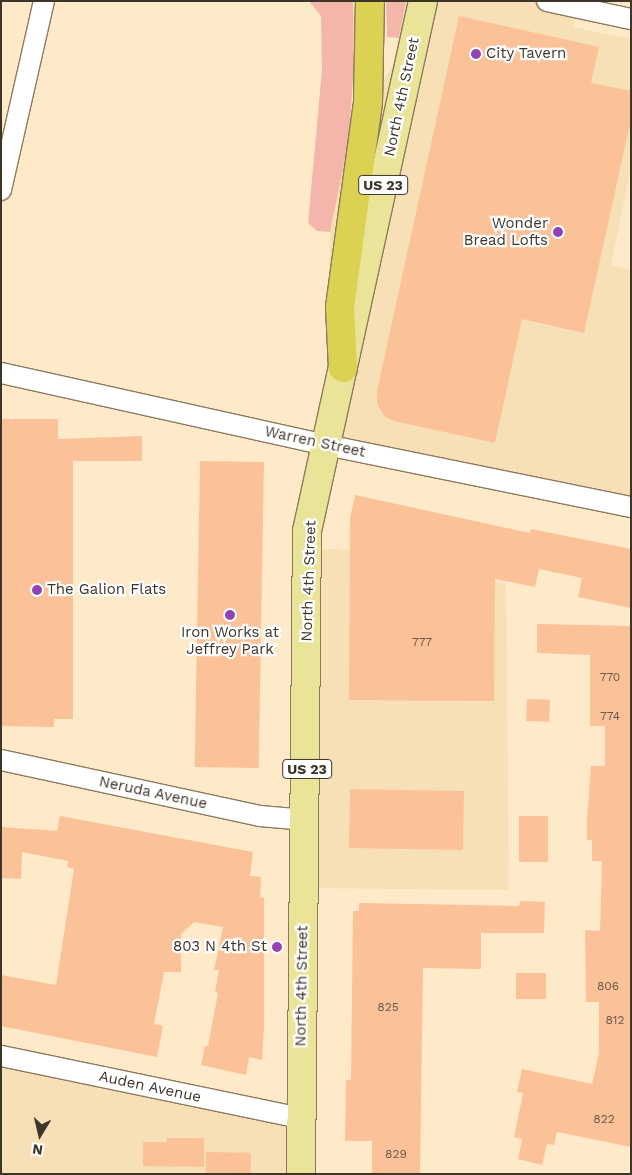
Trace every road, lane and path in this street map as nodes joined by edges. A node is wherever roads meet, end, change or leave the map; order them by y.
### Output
1 (44, 1) edge
2 (370, 1) edge
3 (423, 1) edge
4 (547, 1) edge
5 (631, 19) edge
6 (1, 190) edge
7 (343, 368) junction
8 (1, 373) edge
9 (326, 445) junction
10 (631, 507) edge
11 (1, 760) edge
12 (306, 820) junction
13 (1, 1056) edge
14 (300, 1118) junction
15 (301, 1174) edge

1 - 6 street
2 - 7 highway
3 - 7 main road, North 4th Street / US 23
4 - 5 street
7 - 9 main road, North 4th Street / US 23
8 - 9 street, Warren Street
9 - 10 street, Warren Street
9 - 12 main road, North 4th Street / US 23
11 - 12 street, Neruda Avenue
12 - 14 main road, North 4th Street / US 23
13 - 14 street, Auden Avenue
14 - 15 main road, North 4th Street / US 23

